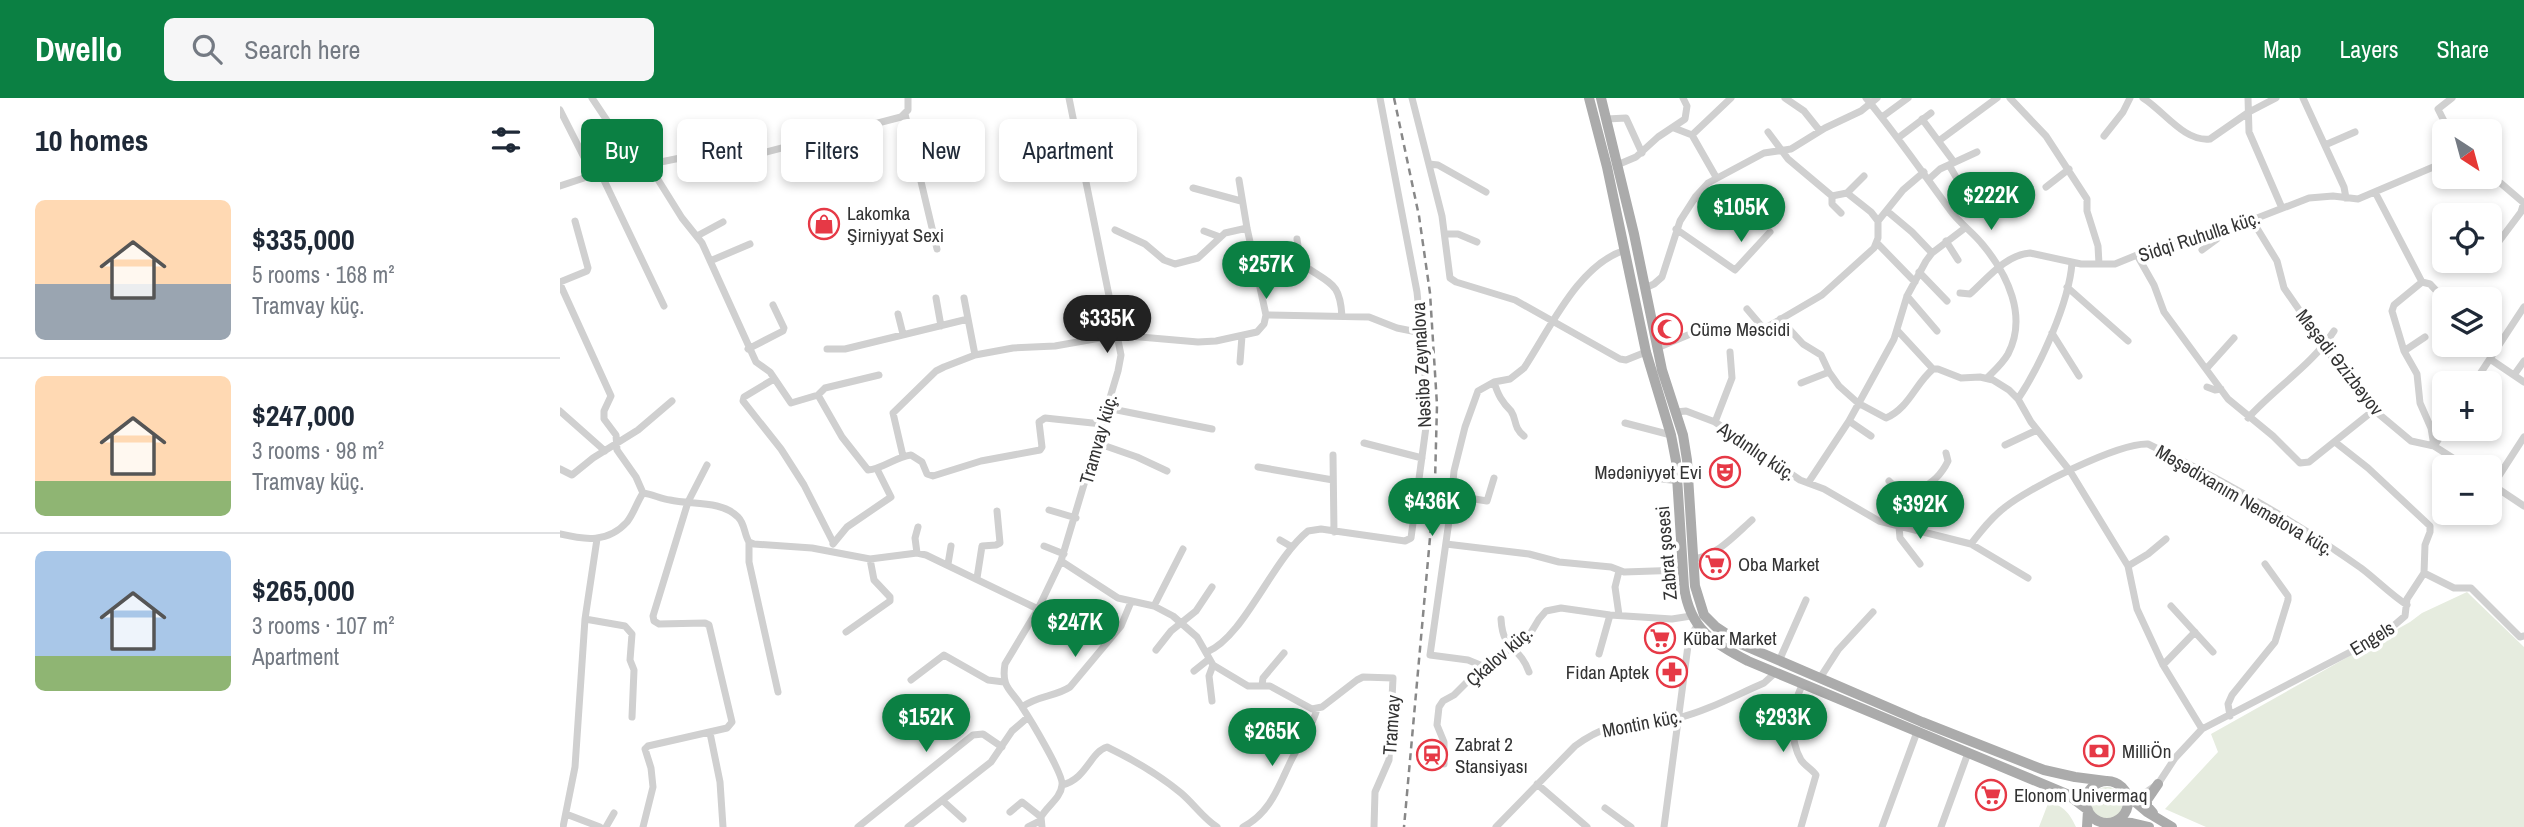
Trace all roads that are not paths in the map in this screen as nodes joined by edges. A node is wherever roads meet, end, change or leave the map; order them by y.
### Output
1 (592, 98) edge
2 (908, 98) edge
3 (1069, 98) edge
4 (1380, 98) edge
5 (1412, 98) edge
6 (1589, 98) edge
7 (1601, 98) edge
8 (1684, 98) edge
9 (1731, 98) edge
10 (1785, 98) edge
11 (1908, 98) edge
12 (1997, 98) edge
13 (2010, 98) edge
14 (2130, 98) edge
15 (2143, 98) edge
16 (2248, 98) edge
17 (2276, 98) edge
18 (2304, 98) edge
19 (2452, 98) edge
20 (1871, 100) edge
21 (560, 110) edge
22 (2249, 112) junction
23 (1931, 113) dead end
24 (905, 114) junction
25 (1882, 117) junction
26 (606, 119) edge
27 (1073, 119) edge
28 (1606, 119) junction
29 (1922, 119) junction
30 (2443, 119) edge
31 (1674, 128) junction
32 (1820, 131) junction
33 (1768, 132) dead end
34 (2355, 132) dead end
35 (1692, 135) junction
36 (2104, 135) dead end
37 (1898, 138) junction
38 (1940, 140) junction
39 (2325, 145) junction
40 (581, 146) edge
41 (1781, 152) junction
42 (1977, 152) dead end
43 (1642, 153) junction
44 (663, 162) edge
45 (1429, 164) junction
46 (1952, 164) junction
47 (1617, 165) junction
48 (2432, 168) edge
49 (2069, 169) junction
50 (560, 175) edge
51 (1927, 175) junction
52 (1864, 176) dead end
53 (1716, 177) junction
54 (581, 179) edge
55 (1239, 180) dead end
56 (601, 182) edge
57 (659, 182) edge
58 (1085, 182) edge
59 (2502, 184) edge
60 (562, 185) edge
61 (2046, 187) dead end
62 (1193, 188) dead end
63 (1963, 189) dead end
64 (1486, 192) dead end
65 (2375, 192) junction
66 (1847, 193) junction
67 (1696, 196) junction
68 (1832, 196) junction
69 (2346, 198) junction
70 (1241, 201) junction
71 (2524, 203) edge
72 (2282, 208) junction
73 (1887, 211) junction
74 (1840, 213) dead end
75 (1713, 214) dead end
76 (2252, 220) junction
77 (575, 221) dead end
78 (1878, 221) junction
79 (723, 222) dead end
80 (1247, 228) junction
81 (1965, 228) junction
82 (1676, 229) junction
83 (1115, 230) dead end
84 (1204, 231) dead end
85 (2218, 231) junction
86 (1770, 232) dead end
87 (1445, 234) junction
88 (697, 236) junction
89 (1220, 237) junction
90 (2502, 237) edge
91 (1297, 239) dead end
92 (1947, 241) junction
93 (1476, 242) dead end
94 (1877, 243) junction
95 (750, 244) dead end
96 (937, 248) dead end
97 (1625, 250) junction
98 (2202, 250) dead end
99 (1932, 253) junction
100 (2137, 255) junction
101 (1958, 260) dead end
102 (710, 261) junction
103 (2072, 263) junction
104 (2099, 264) junction
105 (2000, 268) junction
106 (1919, 272) junction
107 (1914, 282) junction
108 (2422, 282) junction
109 (560, 283) edge
110 (2067, 287) junction
111 (2433, 287) edge
112 (1639, 289) junction
113 (1960, 293) dead end
114 (1906, 296) junction
115 (936, 298) dead end
116 (964, 298) dead end
117 (1947, 301) dead end
118 (773, 305) dead end
119 (664, 306) dead end
120 (2524, 307) edge
121 (1747, 309) dead end
122 (898, 314) dead end
123 (1266, 315) junction
124 (1342, 316) junction
125 (968, 319) junction
126 (1780, 319) junction
127 (1554, 321) junction
128 (941, 326) junction
129 (1897, 330) junction
130 (1937, 331) dead end
131 (2334, 331) dead end
132 (1422, 333) junction
133 (2052, 333) junction
134 (903, 334) junction
135 (1117, 335) junction
136 (1688, 335) dead end
137 (1242, 336) junction
138 (2425, 337) dead end
139 (2234, 338) dead end
140 (2128, 341) dead end
141 (2324, 346) junction
142 (748, 349) junction
143 (827, 349) dead end
144 (1652, 350) junction
145 (2404, 351) junction
146 (1730, 352) dead end
147 (975, 355) junction
148 (2490, 359) junction
149 (2524, 360) edge
150 (1240, 362) dead end
151 (2207, 368) junction
152 (1933, 369) junction
153 (2482, 371) edge
154 (1829, 372) junction
155 (879, 375) dead end
156 (2514, 375) junction
157 (2078, 376) dead end
158 (1987, 378) junction
159 (774, 379) junction
160 (1494, 382) junction
161 (2524, 382) edge
162 (1801, 383) dead end
163 (2207, 387) dead end
164 (2221, 389) junction
165 (818, 395) junction
166 (2018, 400) junction
167 (672, 401) dead end
168 (1858, 403) junction
169 (1107, 408) junction
170 (2374, 410) junction
171 (560, 411) edge
172 (1676, 412) junction
173 (2248, 418) junction
174 (1714, 422) junction
175 (1849, 422) junction
176 (1625, 423) dead end
177 (1102, 424) junction
178 (1212, 429) dead end
179 (2037, 430) junction
180 (1671, 435) junction
181 (1524, 436) dead end
182 (1871, 436) dead end
183 (2524, 437) edge
184 (2437, 441) edge
185 (1097, 443) junction
186 (1364, 443) dead end
187 (2335, 443) junction
188 (617, 445) junction
189 (2005, 445) dead end
190 (2434, 446) junction
191 (605, 451) junction
192 (1946, 453) dead end
193 (1332, 455) dead end
194 (2448, 455) edge
195 (903, 456) junction
196 (1422, 458) junction
197 (707, 465) dead end
198 (1258, 467) dead end
199 (2502, 468) edge
200 (560, 469) edge
201 (877, 469) junction
202 (1167, 471) dead end
203 (2070, 471) junction
204 (1639, 476) dead end
205 (1494, 478) dead end
206 (1333, 480) junction
207 (1678, 481) junction
208 (1889, 481) dead end
209 (1808, 483) junction
210 (2502, 491) edge
211 (643, 493) junction
212 (1450, 495) junction
213 (1907, 499) junction
214 (688, 502) junction
215 (2524, 506) edge
216 (1049, 510) dead end
217 (997, 511) dead end
218 (1076, 518) junction
219 (1752, 520) dead end
220 (1888, 523) junction
221 (918, 527) dead end
222 (1899, 527) junction
223 (1334, 532) junction
224 (560, 534) edge
225 (597, 539) junction
226 (2166, 539) dead end
227 (1280, 540) dead end
228 (749, 542) junction
229 (833, 542) junction
230 (1446, 544) junction
231 (1971, 544) junction
232 (951, 546) dead end
233 (1044, 546) dead end
234 (1292, 547) junction
235 (1183, 549) dead end
236 (832, 551) junction
237 (917, 553) junction
238 (1062, 558) junction
239 (870, 559) junction
240 (1693, 559) junction
241 (948, 564) junction
242 (1920, 564) dead end
243 (2265, 564) dead end
244 (2128, 566) junction
245 (1683, 570) junction
246 (1619, 571) junction
247 (2424, 573) junction
248 (976, 578) junction
249 (2028, 578) dead end
250 (1212, 587) dead end
251 (1806, 600) dead end
252 (1132, 603) junction
253 (2407, 605) junction
254 (1154, 606) junction
255 (2171, 606) dead end
256 (1038, 609) junction
257 (1873, 612) dead end
258 (1614, 615) junction
259 (585, 619) junction
260 (1501, 619) dead end
261 (1694, 621) junction
262 (1181, 622) junction
263 (846, 632) dead end
264 (2195, 632) junction
265 (2524, 636) edge
266 (1511, 648) junction
267 (1156, 650) dead end
268 (2213, 652) dead end
269 (1284, 653) dead end
270 (1599, 654) dead end
271 (1210, 659) junction
272 (1779, 661) junction
273 (2163, 665) junction
274 (1485, 667) junction
275 (1194, 671) dead end
276 (1529, 672) dead end
277 (1775, 673) junction
278 (1820, 678) junction
279 (911, 680) dead end
280 (1004, 682) junction
281 (1262, 684) junction
282 (1802, 685) junction
283 (778, 692) dead end
284 (1212, 701) dead end
285 (1022, 707) junction
286 (1317, 709) junction
287 (2230, 716) junction
288 (632, 718) dead end
289 (1027, 718) junction
290 (1679, 718) junction
291 (2202, 730) junction
292 (1917, 732) junction
293 (710, 733) junction
294 (1002, 747) junction
295 (1968, 753) junction
296 (1444, 764) dead end
297 (2106, 781) junction
298 (1537, 784) junction
299 (2158, 784) junction
300 (1062, 785) junction
301 (2127, 794) junction
302 (943, 801) junction
303 (1605, 808) dead end
304 (2088, 810) junction
305 (1010, 811) dead end
306 (614, 813) dead end
307 (566, 814) junction
308 (963, 819) dead end
309 (1041, 822) edge
310 (2153, 823) edge
311 (2113, 825) edge
312 (1249, 826) edge
313 (563, 827) edge
314 (600, 827) edge
315 (606, 827) edge
316 (643, 827) edge
317 (723, 827) edge
318 (858, 827) edge
319 (908, 827) edge
320 (1028, 827) edge
321 (1217, 827) edge
322 (1374, 827) edge
323 (1496, 827) edge
324 (1587, 827) edge
325 (1631, 827) edge
326 (1664, 827) edge
327 (1801, 827) edge
328 (1882, 827) edge
329 (1941, 827) edge
330 (2087, 827) edge
331 (2172, 827) edge

1 - 26 street
2 - 24 street
3 - 27 street, Tramvay küç.
4 - 132 street, Nəsibə Zeynalova
5 - 45 street
6 - 97 main road, Zabrat şosesi
7 - 28 main road, Zabrat şosesi
8 - 31 street
9 - 35 street
10 - 32 street
11 - 25 street
12 - 38 street
13 - 49 street
14 - 36 street
15 - 22 street
16 - 22 street
17 - 22 street
18 - 39 street
19 - 30 street
20 - 25 street
20 - 32 street
21 - 40 street
22 - 72 street
23 - 29 street
24 - 44 street
24 - 96 street
25 - 37 street
28 - 43 street
28 - 47 main road, Zabrat şosesi
29 - 37 street
29 - 38 street
31 - 35 street
31 - 43 street
32 - 41 street
33 - 41 street
34 - 39 street
35 - 53 street
37 - 51 street
38 - 46 street
39 - 69 street
41 - 53 street
41 - 68 street
42 - 46 street
43 - 47 street
45 - 64 street
45 - 87 street
46 - 51 street
46 - 63 street
47 - 112 main road, Zabrat şosesi
48 - 65 street, Sidqi Ruhulla küç.
49 - 61 street
49 - 104 street
50 - 60 street
51 - 73 street
51 - 81 street
52 - 66 street
53 - 67 street
54 - 60 street
55 - 70 street
56 - 119 street
57 - 88 street
58 - 135 street, Tramvay küç.
59 - 71 street
62 - 70 street
65 - 69 street, Sidqi Ruhulla küç.
65 - 108 street
66 - 68 street
66 - 78 street
67 - 75 street
67 - 82 street
68 - 74 street
69 - 72 street, Sidqi Ruhulla küç.
70 - 80 street
71 - 90 street
72 - 76 street, Sidqi Ruhulla küç.
73 - 78 street
73 - 99 street
76 - 85 street, Sidqi Ruhulla küç.
76 - 141 street, Məşədi Əzizbəyov
77 - 109 street
78 - 94 street
79 - 88 street
80 - 89 street
80 - 123 street
81 - 92 street
81 - 105 street
82 - 86 street
82 - 112 street
83 - 89 street
84 - 89 street
85 - 98 street
85 - 100 street, Sidqi Ruhulla küç.
87 - 93 street
87 - 127 street
88 - 102 street
91 - 124 street
92 - 99 street
92 - 101 street
94 - 107 street
94 - 126 street
95 - 102 street
97 - 112 main road, Zabrat şosesi
97 - 127 street
99 - 106 street
100 - 104 street, Sidqi Ruhulla küç.
100 - 151 street
102 - 142 street
103 - 104 street, Sidqi Ruhulla küç.
103 - 105 street, Sidqi Ruhulla küç.
103 - 110 street
105 - 113 street, Sidqi Ruhulla küç.
105 - 158 street
106 - 107 street
106 - 117 street
107 - 114 street
108 - 111 street
108 - 145 street
109 - 188 street
110 - 133 street
110 - 140 street
112 - 144 main road, Zabrat şosesi
114 - 129 street
114 - 130 street
115 - 128 street
116 - 125 street
118 - 142 street
120 - 148 street
121 - 126 street
122 - 134 street
123 - 124 street
123 - 137 street
124 - 132 street
125 - 128 street
125 - 147 street
126 - 154 street
127 - 144 street
127 - 160 street
128 - 134 street
129 - 152 street
129 - 168 street
131 - 141 street
132 - 196 street, Nəsibə Zeynalova
133 - 157 street
133 - 166 street
134 - 143 street
135 - 137 street
135 - 147 street
135 - 169 street, Tramvay küç.
136 - 144 street
137 - 150 street
138 - 145 street
139 - 151 street
141 - 170 street, Məşədi Əzizbəyov
141 - 173 street
142 - 159 street
144 - 172 main road, Zabrat şosesi
144 - 180 main road, Zabrat şosesi
145 - 190 street
146 - 174 street
147 - 195 street
148 - 153 street
148 - 156 street
149 - 156 street
151 - 164 street
152 - 158 street
152 - 168 street
154 - 162 street
154 - 168 street
155 - 165 street
156 - 161 street
158 - 166 street
159 - 165 street
159 - 229 street
160 - 181 street
160 - 212 street
163 - 164 street
164 - 173 street
165 - 201 street
166 - 179 street
167 - 188 street
168 - 175 street
169 - 177 street, Tramvay küç.
169 - 178 street
170 - 187 street
170 - 190 street, Məşədi Əzizbəyov
171 - 191 street
172 - 174 street, Aydınlıq küç.
172 - 240 main road, Zabrat şosesi
173 - 187 street
174 - 209 street, Aydınlıq küç.
175 - 182 street
175 - 209 street
176 - 180 street
177 - 185 street, Tramvay küç.
177 - 195 street
179 - 189 street
179 - 203 street
180 - 207 main road, Zabrat şosesi
183 - 199 street
184 - 190 street
185 - 202 street
185 - 218 street, Tramvay küç.
186 - 196 street
187 - 247 street, Engels
188 - 191 street
188 - 211 street
190 - 194 street, Məşədi Əzizbəyov
191 - 200 street
192 - 213 street
193 - 206 street
195 - 201 street
196 - 223 street, Nəsibə Zeynalova
197 - 214 street
198 - 206 street
201 - 229 street
203 - 231 street, Məşədixanım Nemətova küç.
203 - 244 street
203 - 253 street, Məşədixanım Nemətova küç.
204 - 207 street
205 - 212 street
206 - 223 street
207 - 245 main road, Zabrat şosesi
208 - 213 street
209 - 220 street, Aydınlıq küç.
210 - 215 street
211 - 214 street
211 - 225 street
212 - 230 street
213 - 220 street
214 - 228 street
214 - 293 street
216 - 218 street
217 - 248 street
218 - 238 street, Tramvay küç.
219 - 240 street
220 - 222 street, Aydınlıq küç.
221 - 237 street
222 - 231 street, Aydınlıq küç.
222 - 242 street
223 - 234 street, Nəsibə Zeynalova
224 - 225 street
225 - 259 street
226 - 244 street
227 - 234 street
228 - 236 street
228 - 283 street
229 - 236 street
230 - 246 street
230 - 274 street
231 - 249 street, Aydınlıq küç.
232 - 241 street
233 - 238 street
234 - 271 street, Nəsibə Zeynalova
235 - 254 street
236 - 239 street
237 - 239 street
237 - 241 street
238 - 252 street
238 - 256 street, Tramvay küç.
239 - 263 street
240 - 272 main road, Zabrat şosesi
241 - 248 street
243 - 287 street
244 - 273 street
245 - 246 street
245 - 261 main road, Zabrat şosesi
246 - 258 street
247 - 253 street, Engels
247 - 265 street
248 - 256 street
250 - 262 street
251 - 272 street
252 - 254 street
252 - 285 street
253 - 287 street, Engels
254 - 262 street
255 - 264 street
256 - 280 street, Tramvay küç.
257 - 278 street
258 - 261 street, Çkalov küç.
258 - 266 street, Çkalov küç.
258 - 270 street
259 - 288 street
259 - 307 street
260 - 266 street
261 - 277 main road
261 - 290 street
262 - 267 street
262 - 271 street
264 - 268 street
264 - 273 street
266 - 274 street, Çkalov küç.
266 - 276 street
269 - 281 street
271 - 275 street, Nəsibə Zeynalova
271 - 281 street
271 - 284 street
272 - 278 main road, Zabrat şosesi
273 - 291 street
274 - 296 street, Çkalov küç.
277 - 282 main road
277 - 290 street, Montin küç.
278 - 297 main road, Zabrat şosesi
279 - 280 street
280 - 285 street
281 - 286 street
282 - 292 main road
282 - 327 street
285 - 289 street
286 - 312 street
286 - 322 street, Tramvay
287 - 291 street, Engels
289 - 294 street
289 - 300 street
290 - 298 street, Montin küç.
290 - 326 street
291 - 299 street, Engels
292 - 295 main road
292 - 328 street
293 - 316 street
293 - 317 street
294 - 302 street
294 - 318 street
295 - 304 main road
295 - 329 street
297 - 301 main road
297 - 304 main road
298 - 323 street, Montin küç.
298 - 324 street
299 - 301 street
299 - 310 main road
300 - 309 street
300 - 321 street
301 - 310 main road
301 - 311 main road
302 - 308 street
302 - 319 street
303 - 325 street
304 - 311 main road
304 - 330 main road
305 - 309 street
306 - 315 street
307 - 313 street
307 - 314 street
309 - 320 street
310 - 311 main road
310 - 331 main road

